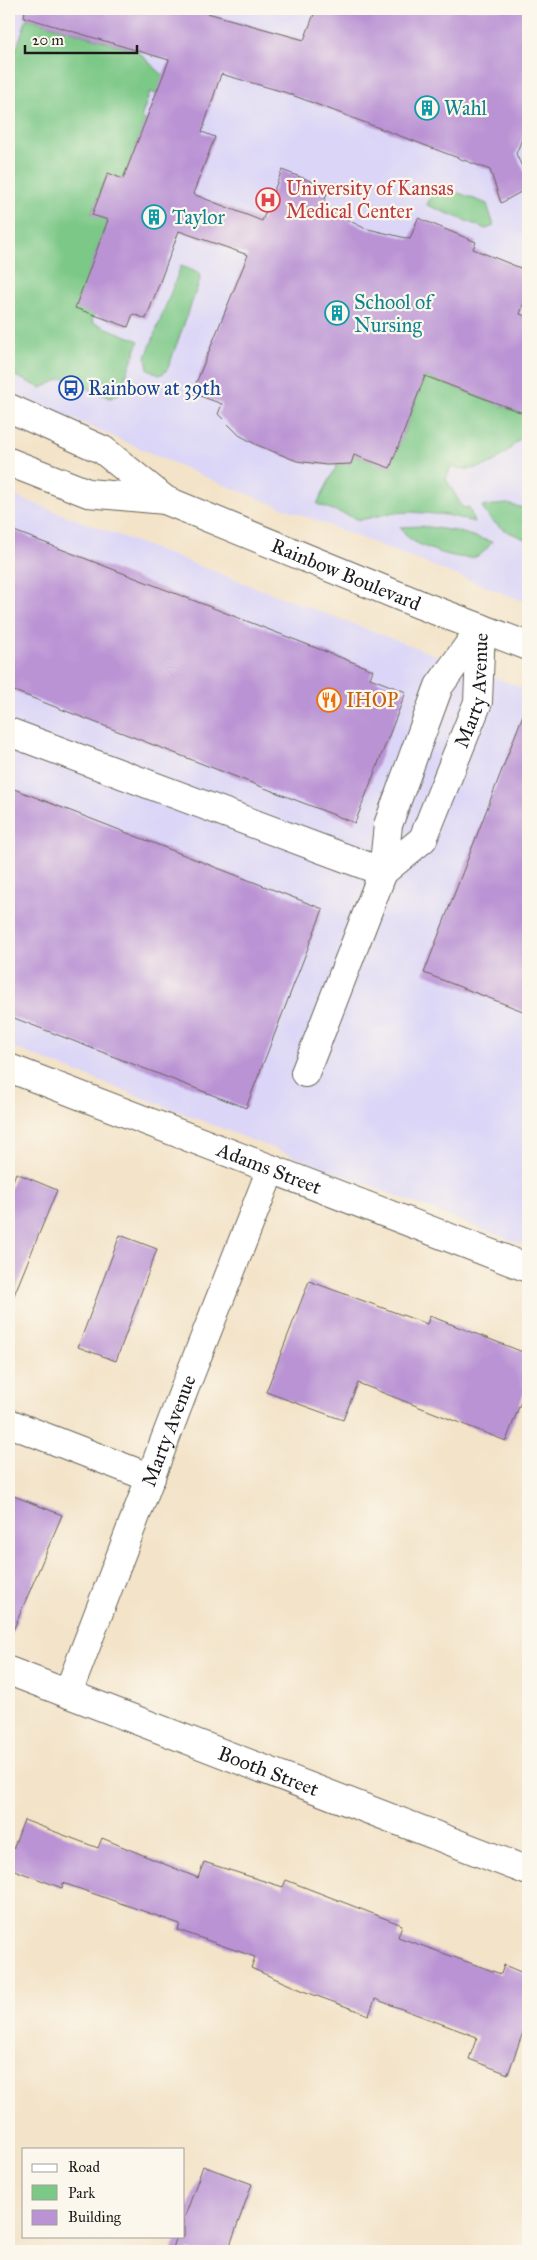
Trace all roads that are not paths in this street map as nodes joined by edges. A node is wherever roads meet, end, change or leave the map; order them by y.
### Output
1 (9, 408) edge
2 (9, 462) edge
3 (165, 500) junction
4 (482, 628) junction
5 (528, 646) edge
6 (9, 732) edge
7 (382, 872) junction
8 (9, 1068) edge
9 (305, 1073) dead end
10 (271, 1169) junction
11 (528, 1268) edge
12 (9, 1423) edge
13 (151, 1478) junction
14 (9, 1671) edge
15 (68, 1693) junction
16 (528, 1871) edge

1 - 3 street, Rainbow Boulevard
2 - 3 street, Rainbow Boulevard
3 - 4 street, Rainbow Boulevard
4 - 5 street, Rainbow Boulevard
4 - 7 street, Marty Avenue
4 - 7 street, Marty Avenue
6 - 7 street
7 - 9 street, Marty Avenue
8 - 10 street, Adams Street
10 - 11 street, Adams Street
10 - 13 street, Marty Avenue
12 - 13 street
13 - 15 street, Marty Avenue
14 - 15 street, Booth Street
15 - 16 street, Booth Street

